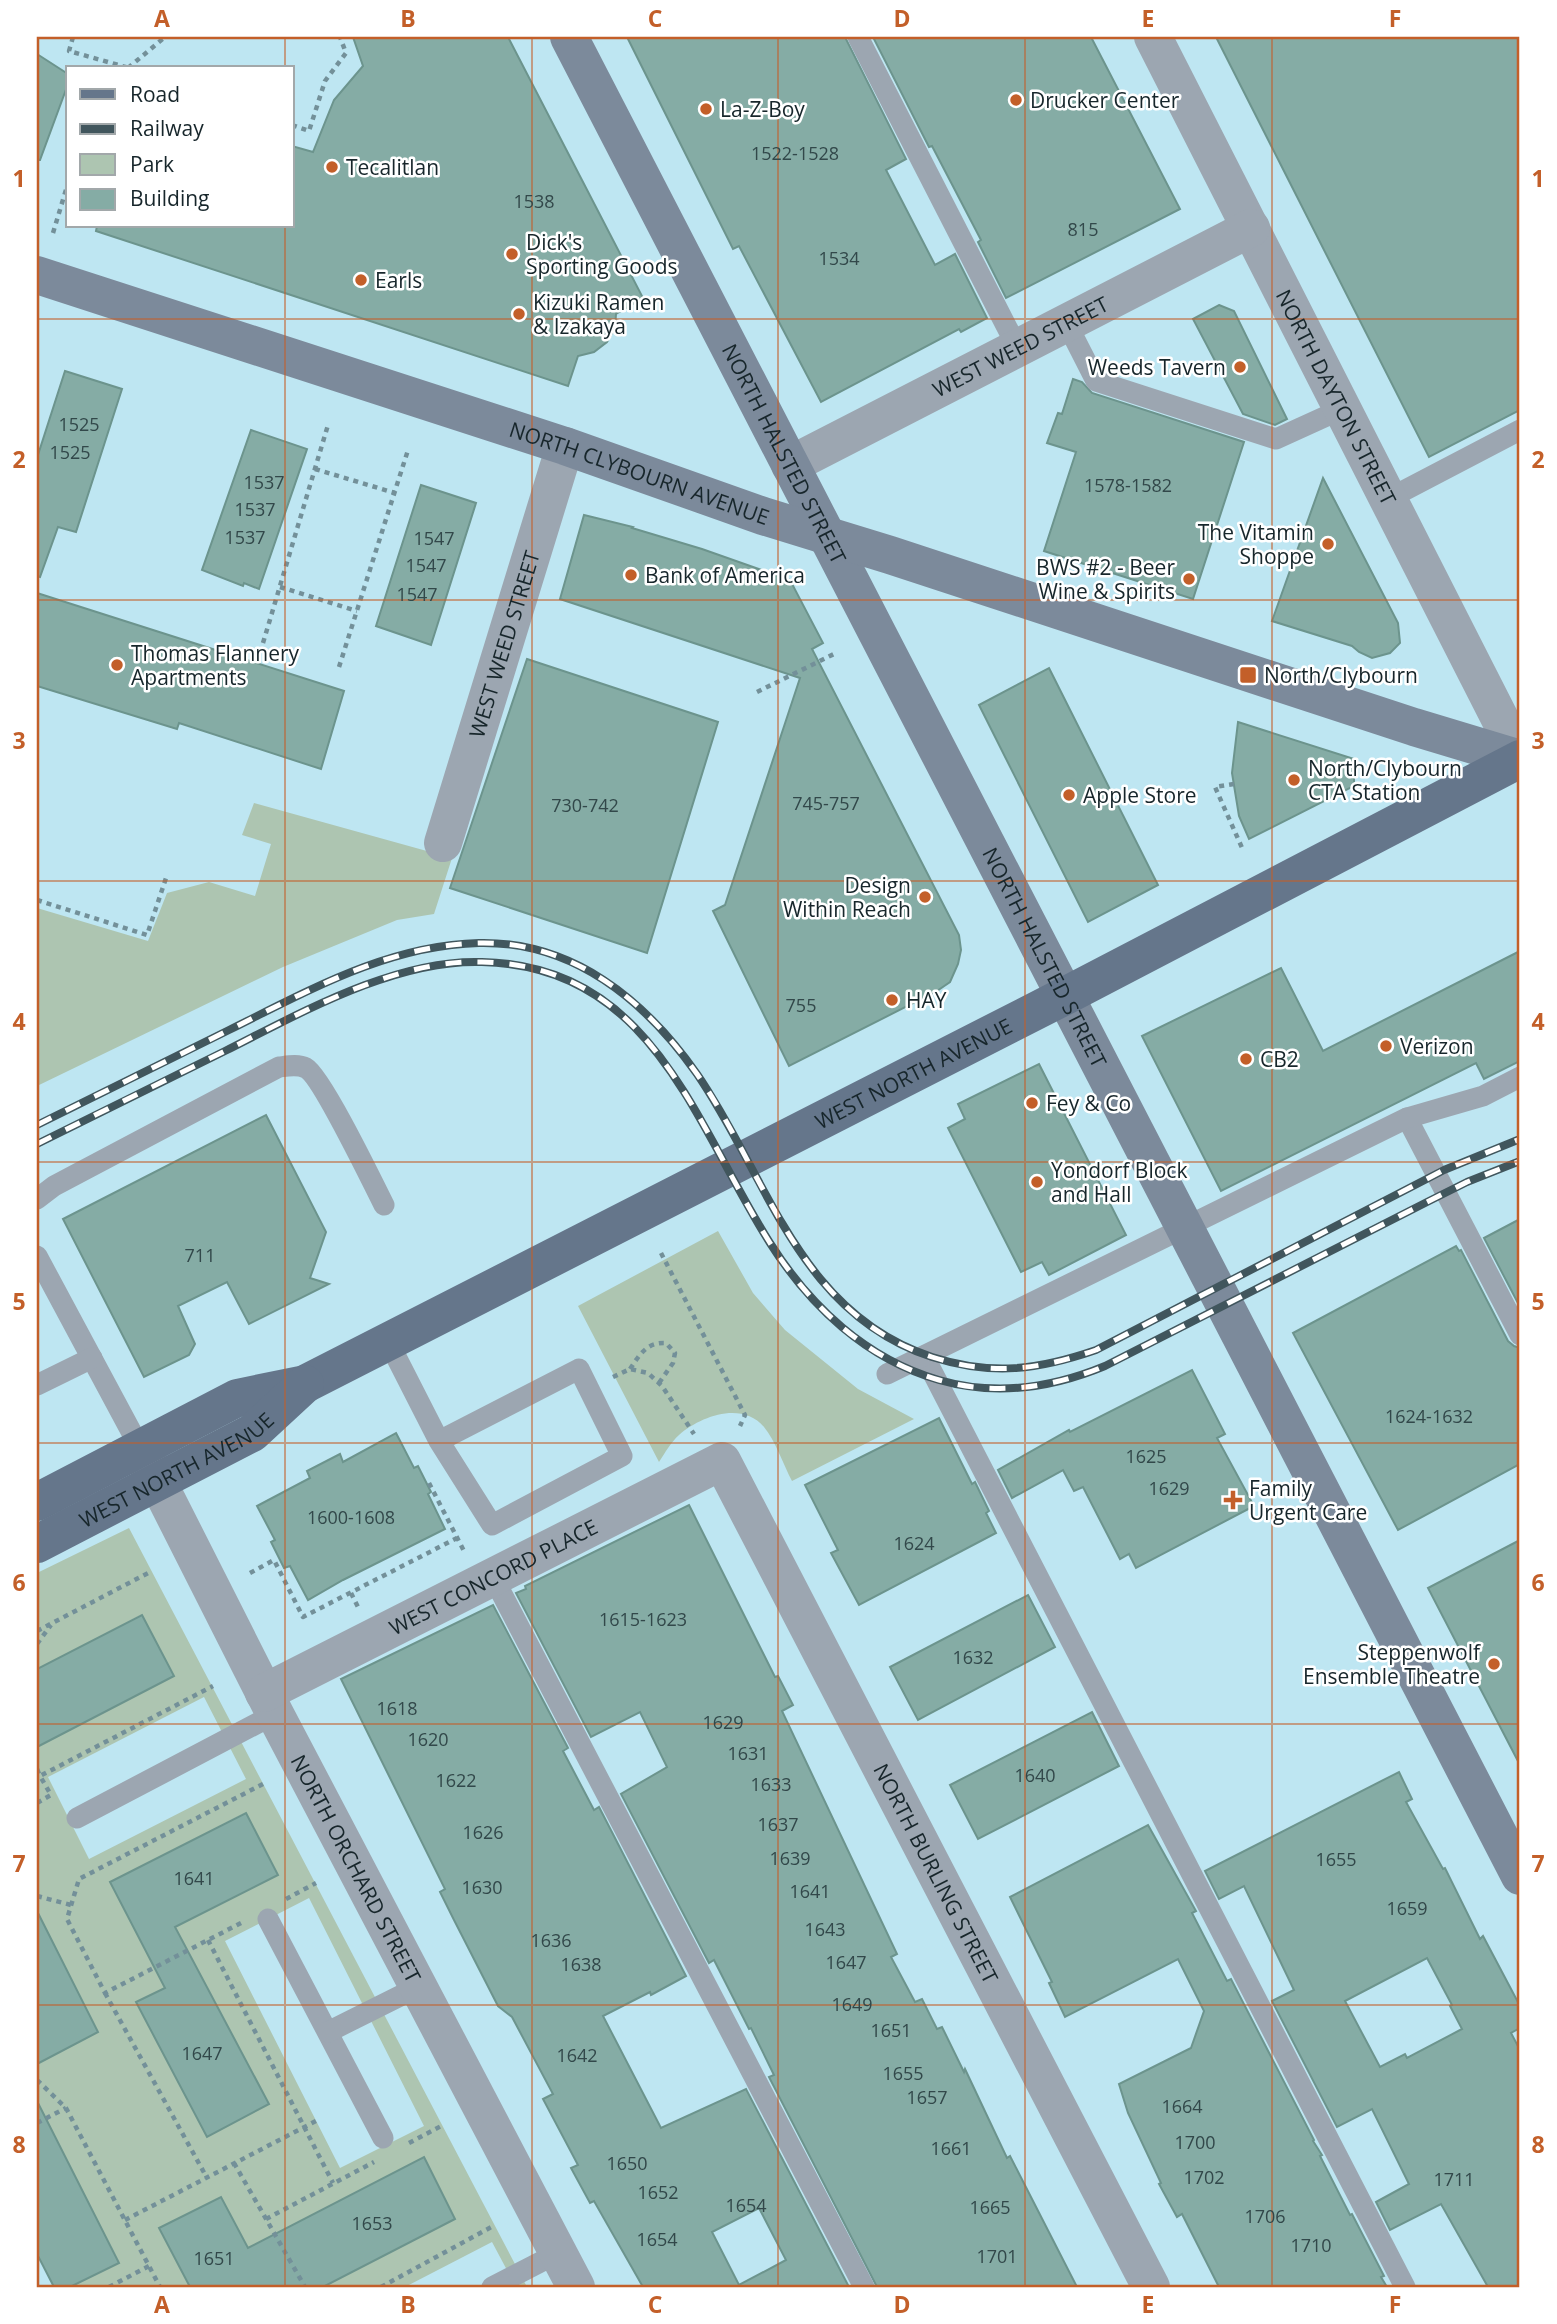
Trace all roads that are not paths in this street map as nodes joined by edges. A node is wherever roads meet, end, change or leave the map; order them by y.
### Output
1 (569, 37) edge
2 (858, 37) edge
3 (1153, 37) edge
4 (1251, 228) junction
5 (37, 275) edge
6 (1066, 322) junction
7 (1017, 347) junction
8 (1342, 409) junction
9 (1520, 430) edge
10 (565, 446) junction
11 (790, 465) junction
12 (1388, 499) junction
13 (827, 536) junction
14 (1520, 759) edge
15 (443, 843) dead end
16 (1065, 996) junction
17 (1520, 1077) edge
18 (1407, 1118) junction
19 (37, 1199) edge
20 (384, 1205) dead end
21 (1185, 1227) junction
22 (37, 1256) edge
23 (1520, 1335) edge
24 (388, 1341) junction
25 (924, 1356) junction
26 (92, 1358) junction
27 (887, 1374) dead end
28 (305, 1384) junction
29 (37, 1385) edge
30 (439, 1441) junction
31 (140, 1448) junction
32 (722, 1461) joint
33 (158, 1481) junction
34 (37, 1502) edge
35 (37, 1544) edge
36 (493, 1577) junction
37 (270, 1703) junction
38 (77, 1818) dead end
39 (1520, 1877) edge
40 (274, 1911) road end
41 (418, 1987) junction
42 (328, 2032) junction
43 (382, 2148) road end
44 (558, 2253) junction
45 (492, 2287) edge
46 (576, 2287) edge
47 (864, 2287) edge
48 (1151, 2287) edge
49 (1405, 2287) edge

1 - 11 main road, NORTH HALSTED STREET
2 - 7 lane
3 - 4 street, NORTH DAYTON STREET
4 - 6 street, WEST WEED STREET
4 - 8 street, NORTH DAYTON STREET
5 - 10 main road, NORTH CLYBOURN AVENUE
6 - 7 street, WEST WEED STREET
6 - 8 lane
7 - 11 street, WEST WEED STREET
8 - 12 street, NORTH DAYTON STREET
9 - 12 lane
10 - 13 main road, NORTH CLYBOURN AVENUE
10 - 15 street, WEST WEED STREET
11 - 13 main road, NORTH HALSTED STREET
12 - 14 street, NORTH DAYTON STREET
13 - 14 main road, NORTH CLYBOURN AVENUE
13 - 16 main road, NORTH HALSTED STREET
14 - 16 main road, WEST NORTH AVENUE
16 - 21 main road, NORTH HALSTED STREET
16 - 24 main road, WEST NORTH AVENUE
17 - 18 lane
18 - 21 lane
18 - 23 lane
19 - 20 lane
21 - 25 lane
21 - 39 main road, NORTH HALSTED STREET
22 - 26 lane
24 - 28 main road, WEST NORTH AVENUE
24 - 30 lane
25 - 27 lane
25 - 49 lane
26 - 29 lane
26 - 31 lane
28 - 31 main road, WEST NORTH AVENUE
28 - 33 main road, WEST NORTH AVENUE
30 - 30 lane
31 - 33 street, NORTH ORCHARD STREET
31 - 34 main road, WEST NORTH AVENUE
32 - 36 street, WEST CONCORD PLACE
32 - 48 street, NORTH BURLING STREET
33 - 35 main road, WEST NORTH AVENUE
33 - 37 street, NORTH ORCHARD STREET
36 - 37 street, WEST CONCORD PLACE
36 - 47 lane
37 - 38 lane
37 - 41 street, NORTH ORCHARD STREET
40 - 42 lane
41 - 42 lane
41 - 44 street, NORTH ORCHARD STREET
42 - 43 lane
44 - 45 lane
44 - 46 street, NORTH ORCHARD STREET

